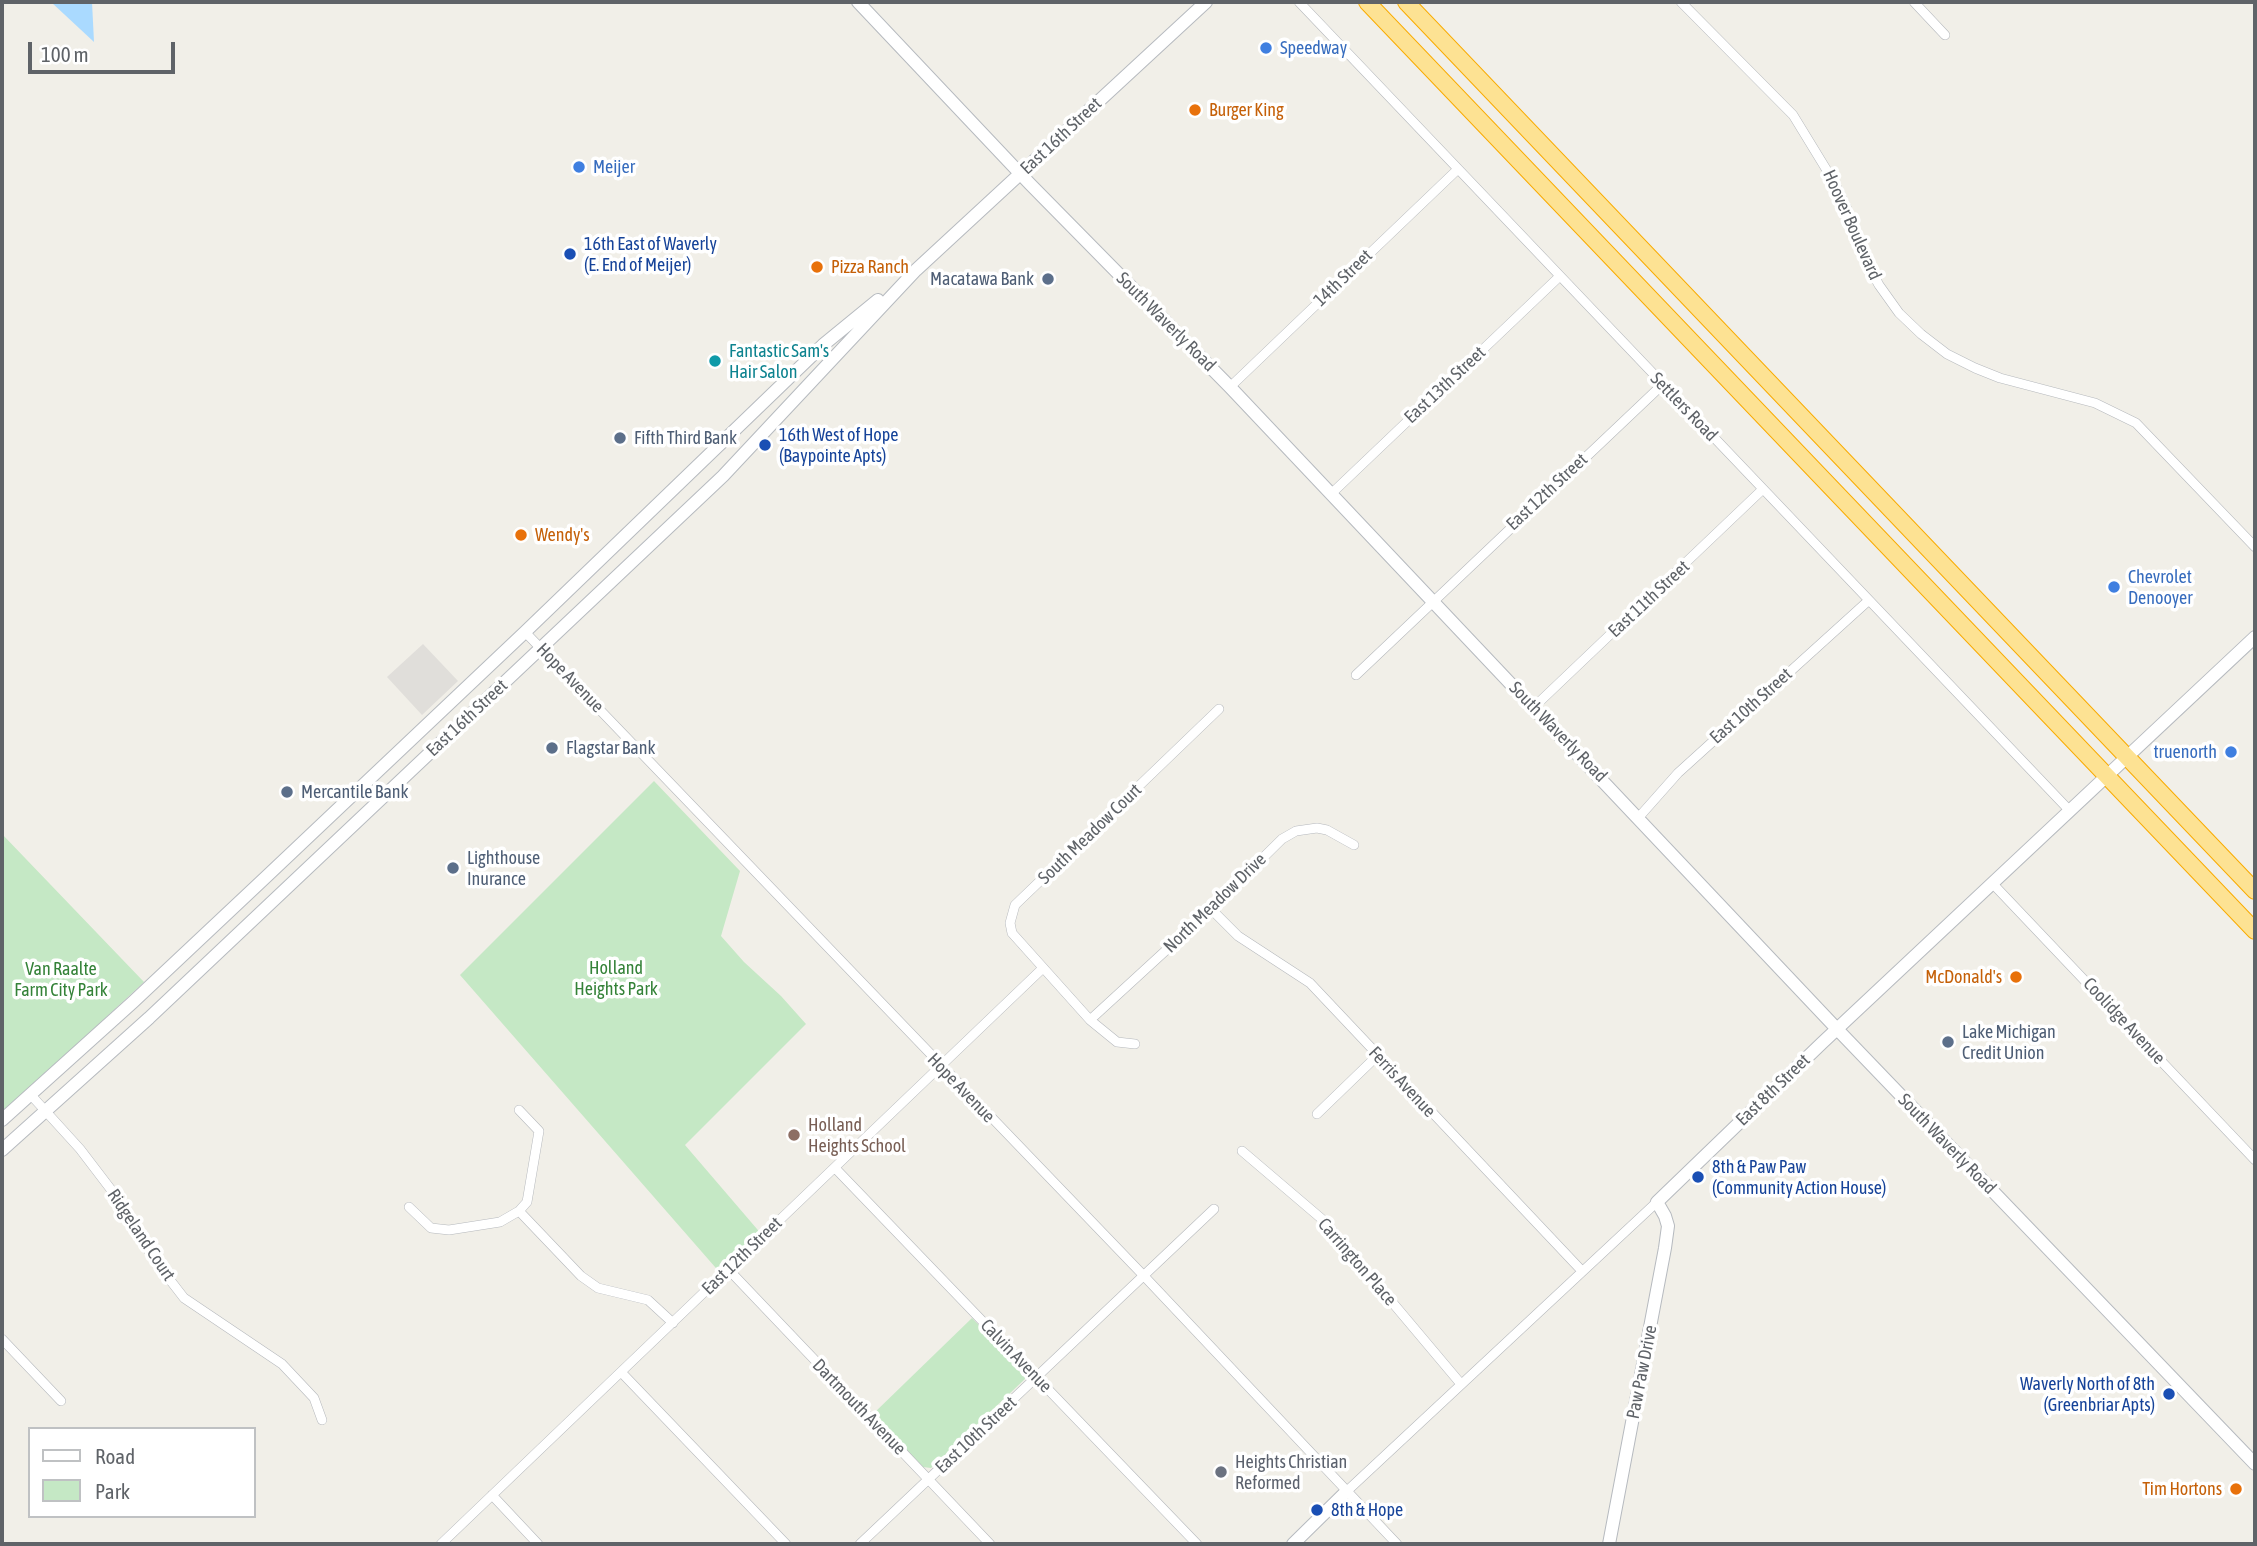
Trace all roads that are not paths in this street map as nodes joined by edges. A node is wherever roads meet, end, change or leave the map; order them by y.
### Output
1 (858, 2) edge
2 (1206, 2) edge
3 (1299, 2) edge
4 (1367, 2) edge
5 (1406, 2) edge
6 (1681, 2) edge
7 (1913, 2) edge
8 (1945, 35) dead end
9 (1511, 112) junction
10 (1489, 132) junction
11 (1457, 170) junction
12 (1020, 173) junction
13 (916, 270) junction
14 (1560, 276) junction
15 (1662, 385) junction
16 (1230, 387) junction
17 (1763, 489) junction
18 (1331, 494) junction
19 (2255, 547) edge
20 (1934, 555) junction
21 (1903, 563) junction
22 (1868, 600) junction
23 (1433, 601) junction
24 (525, 632) junction
25 (2255, 637) edge
26 (541, 648) junction
27 (1356, 675) dead end
28 (1534, 707) junction
29 (1219, 709) dead end
30 (2127, 757) junction
31 (2108, 775) junction
32 (2070, 811) junction
33 (1639, 817) junction
34 (1354, 845) dead end
35 (1993, 884) junction
36 (2215, 888) junction
37 (2255, 891) edge
38 (1211, 909) junction
39 (2255, 919) edge
40 (2255, 931) edge
41 (1043, 968) junction
42 (1090, 1020) junction
43 (1838, 1029) junction
44 (1135, 1044) dead end
45 (1377, 1056) junction
46 (940, 1066) junction
47 (30, 1094) junction
48 (45, 1110) junction
49 (519, 1110) dead end
50 (1317, 1114) dead end
51 (2, 1120) edge
52 (2, 1150) edge
53 (1242, 1152) dead end
54 (2255, 1160) edge
55 (835, 1168) junction
56 (1657, 1202) junction
57 (409, 1207) dead end
58 (1214, 1209) dead end
59 (519, 1211) junction
60 (728, 1269) junction
61 (1582, 1271) junction
62 (1144, 1276) junction
63 (673, 1323) junction
64 (2, 1339) edge
65 (621, 1372) junction
66 (1037, 1378) junction
67 (1461, 1384) junction
68 (61, 1401) dead end
69 (322, 1420) dead end
70 (2255, 1464) edge
71 (929, 1479) junction
72 (1347, 1491) junction
73 (492, 1495) junction
74 (441, 1544) edge
75 (538, 1544) edge
76 (786, 1544) edge
77 (860, 1544) edge
78 (990, 1544) edge
79 (1197, 1544) edge
80 (1293, 1544) edge
81 (1397, 1544) edge
82 (1609, 1544) edge

1 - 12 main road, South Waverly Road
2 - 12 main road, East 16th Street
3 - 11 street, Settlers Road
4 - 10 highway
5 - 9 highway
6 - 19 street, Hoover Boulevard
7 - 8 street
9 - 10 highway
9 - 20 highway
10 - 21 highway
11 - 14 street, Settlers Road
11 - 16 street, 14th Street
12 - 13 main road, East 16th Street
12 - 16 main road, South Waverly Road
13 - 24 main road, East 16th Street
13 - 26 main road, East 16th Street
14 - 15 street, Settlers Road
14 - 18 street, East 13th Street
15 - 17 street, Settlers Road
15 - 23 street, East 12th Street
16 - 18 main road, South Waverly Road
17 - 22 street, Settlers Road
17 - 28 street, East 11th Street
18 - 23 main road, South Waverly Road
20 - 21 highway
20 - 30 highway
21 - 31 highway
22 - 32 street, Settlers Road
22 - 33 street, East 10th Street
23 - 27 street, East 12th Street
23 - 28 main road, South Waverly Road
24 - 26 street, Hope Avenue
24 - 47 main road, East 16th Street
25 - 30 main road, East 8th Street
26 - 46 street, Hope Avenue
26 - 48 main road, East 16th Street
28 - 33 main road, South Waverly Road
29 - 41 street, South Meadow Court
30 - 31 main road, East 8th Street
30 - 37 highway
31 - 32 main road, East 8th Street
31 - 36 highway
32 - 35 main road, East 8th Street
33 - 43 main road, South Waverly Road
34 - 38 street, North Meadow Drive
35 - 43 main road, East 8th Street
35 - 54 street, Coolidge Avenue
36 - 39 highway
36 - 40 highway
38 - 42 street, North Meadow Drive
38 - 45 street, Ferris Avenue
41 - 42 street, South Meadow Court
41 - 46 street, East 12th Street
42 - 44 street, South Meadow Court
43 - 56 main road, East 8th Street
43 - 70 main road, South Waverly Road
45 - 50 street
45 - 61 street, Ferris Avenue
46 - 55 street, East 12th Street
46 - 62 street, Hope Avenue
47 - 48 street, Ridgeland Court
47 - 51 main road, East 16th Street
48 - 52 main road, East 16th Street
48 - 69 street, Ridgeland Court
49 - 59 street
53 - 67 street, Carrington Place
55 - 60 street, East 12th Street
55 - 66 street, Calvin Avenue
56 - 61 street, East 8th Street
56 - 82 main road, Paw Paw Drive
57 - 59 street
58 - 62 street, East 10th Street
59 - 63 street
60 - 63 street, East 12th Street
60 - 71 street, Dartmouth Avenue
61 - 67 street, East 8th Street
62 - 66 street, East 10th Street
62 - 72 street, Hope Avenue
63 - 65 street, East 12th Street
64 - 68 street
65 - 73 street, East 12th Street
65 - 76 street
66 - 71 street, East 10th Street
66 - 79 street, Calvin Avenue
67 - 72 street, East 8th Street
71 - 77 street, East 10th Street
71 - 78 street, Dartmouth Avenue
72 - 80 main road, East 8th Street
72 - 81 street, Hope Avenue
73 - 74 street, East 12th Street
73 - 75 street

